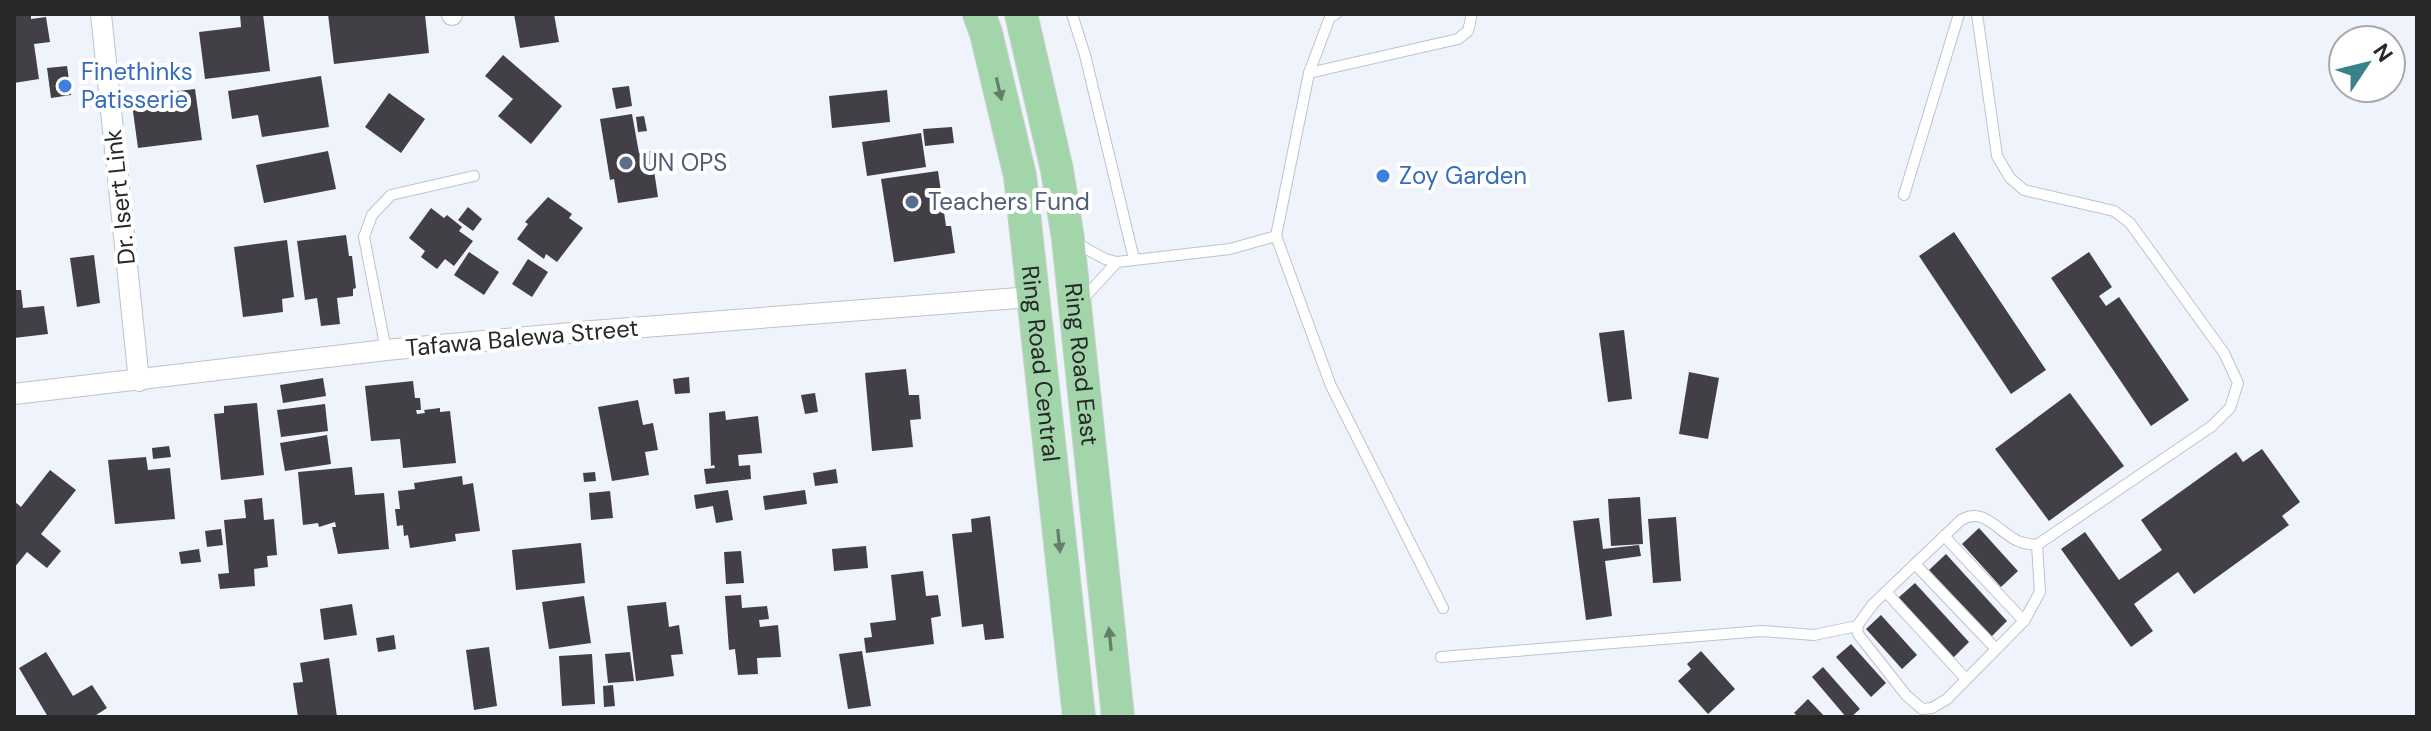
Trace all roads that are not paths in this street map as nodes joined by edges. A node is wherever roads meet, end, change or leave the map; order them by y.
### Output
1 (101, 14) edge
2 (979, 14) edge
3 (1021, 14) edge
4 (1072, 14) edge
5 (1336, 14) edge
6 (1472, 14) edge
7 (1959, 14) edge
8 (1977, 14) edge
9 (1309, 73) junction
10 (474, 176) dead end
11 (1904, 195) dead end
12 (1276, 236) junction
13 (1068, 239) junction
14 (1134, 259) junction
15 (1117, 262) junction
16 (1031, 297) junction
17 (1074, 312) junction
18 (386, 350) junction
19 (139, 381) junction
20 (14, 394) edge
21 (1093, 478) junction
22 (1053, 483) junction
23 (1944, 536) junction
24 (2037, 545) junction
25 (1915, 564) junction
26 (1886, 592) junction
27 (1443, 608) dead end
28 (2024, 621) junction
29 (1857, 626) junction
30 (1996, 649) junction
31 (1441, 657) dead end
32 (1966, 679) junction
33 (1079, 717) edge
34 (1118, 717) edge

1 - 19 street, Dr. Isert Link
2 -> 16 main road, Ring Road Central
3 - 13 main road, Ring Road East
4 - 14 lane
5 - 9 lane
6 - 9 lane
7 - 11 lane
8 - 24 lane
9 - 12 lane
10 - 18 lane
12 - 14 lane
12 - 27 lane
13 - 15 lane
13 - 17 main road, Ring Road East
14 - 15 lane
15 - 17 lane
16 - 18 street, Tafawa Balewa Street
16 - 22 main road, Ring Road Central
17 - 21 main road, Ring Road East
18 - 19 street, Tafawa Balewa Street
19 - 20 street, Tafawa Balewa Street
21 - 22 main road
34 -> 21 main road, Ring Road East
22 -> 33 main road, Ring Road Central
23 - 24 lane
23 - 25 lane
23 - 28 lane
24 - 28 lane
25 - 26 lane
25 - 30 lane
26 - 29 lane
26 - 32 lane
28 - 30 lane
29 - 31 lane
29 - 32 lane
30 - 32 lane

